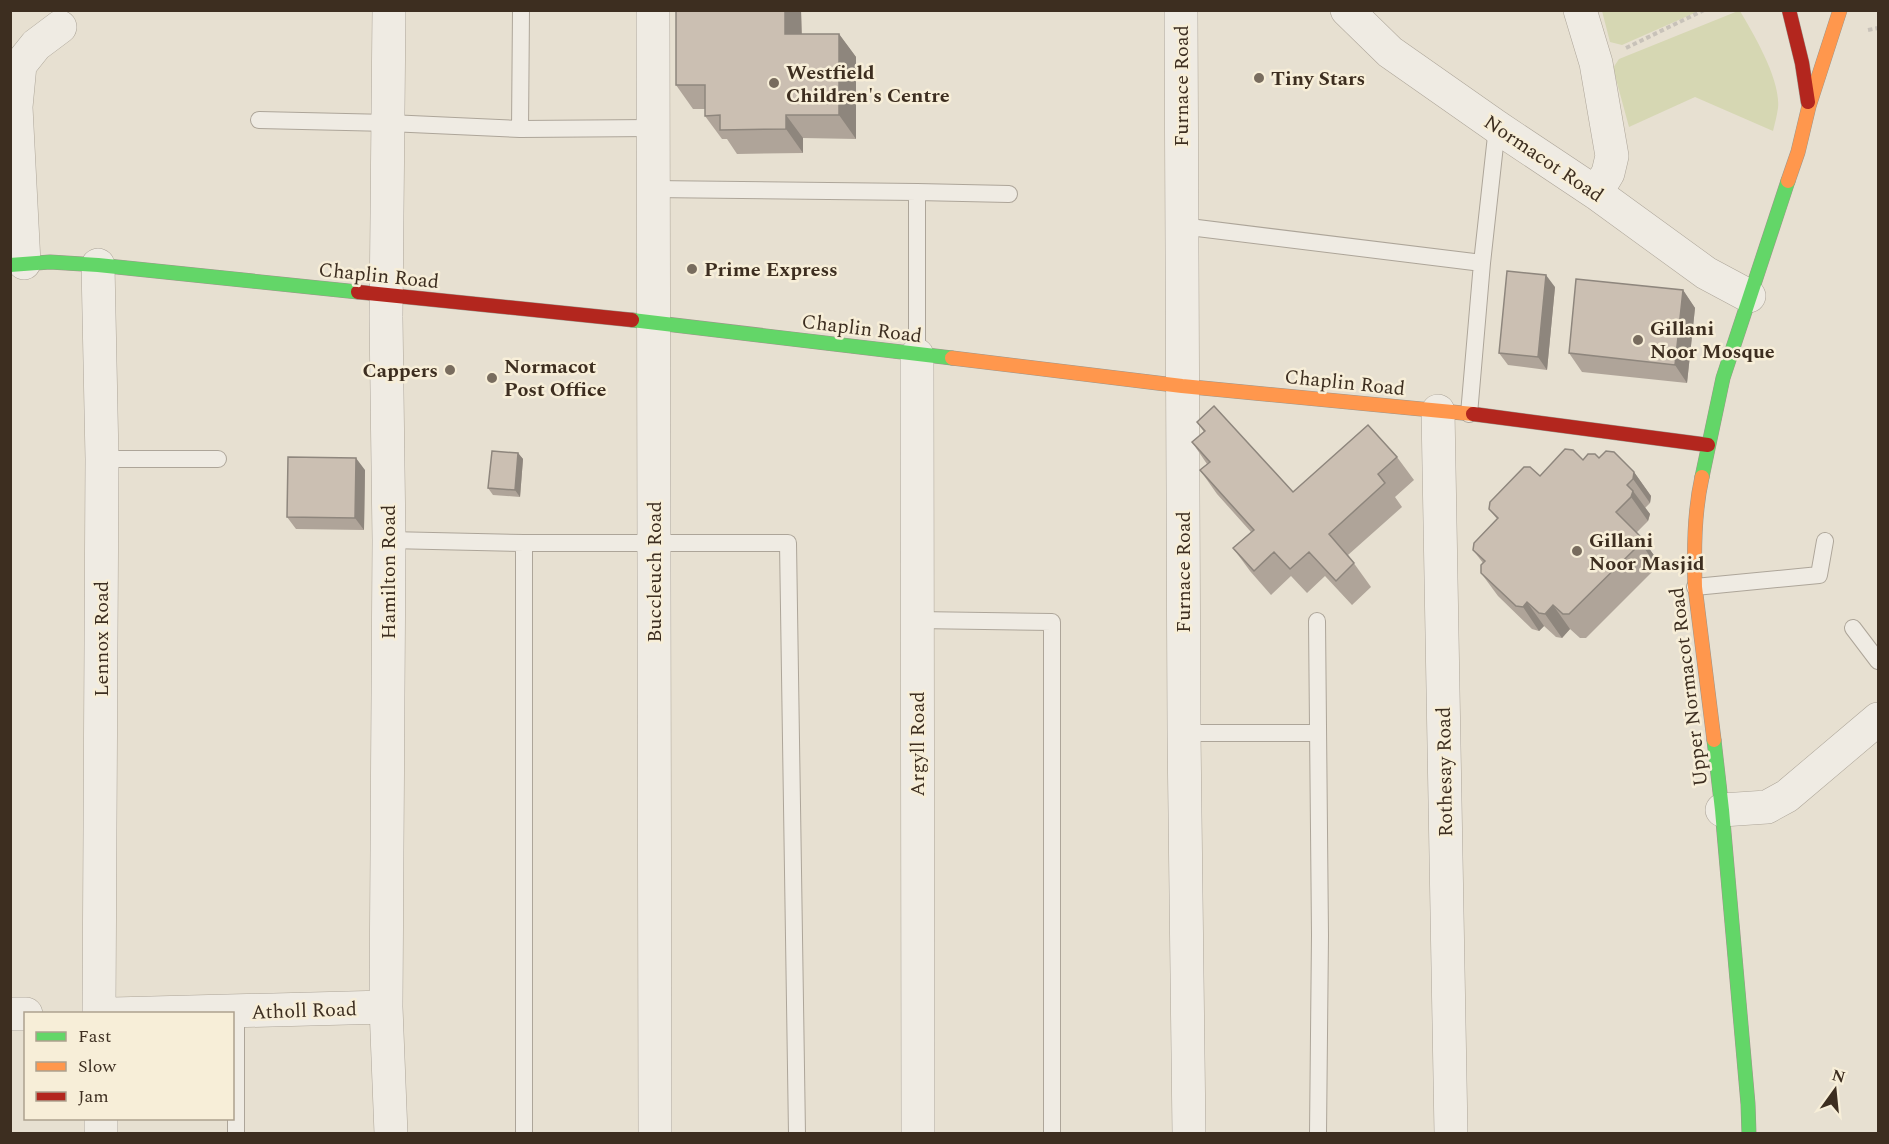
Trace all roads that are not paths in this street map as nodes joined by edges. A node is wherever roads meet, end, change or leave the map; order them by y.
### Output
1 (389, 10) edge
2 (520, 10) edge
3 (653, 10) edge
4 (1181, 10) edge
5 (1347, 10) edge
6 (1580, 10) edge
7 (1789, 10) edge
8 (1840, 10) edge
9 (60, 27) dead end
10 (1809, 106) junction
11 (259, 120) dead end
12 (389, 123) junction
13 (1497, 127) junction
14 (652, 128) junction
15 (520, 129) junction
16 (652, 189) junction
17 (917, 192) junction
18 (1596, 193) junction
19 (1009, 194) dead end
20 (1182, 226) junction
21 (1482, 263) junction
22 (17, 264) edge
23 (98, 265) junction
24 (387, 296) junction
25 (1749, 296) junction
26 (654, 322) junction
27 (917, 355) junction
28 (1182, 386) junction
29 (1453, 412) junction
30 (1708, 445) junction
31 (102, 459) junction
32 (218, 459) dead end
33 (388, 540) junction
34 (1825, 541) dead end
35 (524, 543) junction
36 (654, 543) junction
37 (1695, 587) junction
38 (917, 620) junction
39 (1317, 621) dead end
40 (1853, 628) dead end
41 (1878, 660) edge
42 (1878, 719) edge
43 (1184, 733) junction
44 (1317, 733) junction
45 (1722, 810) junction
46 (386, 1007) junction
47 (236, 1011) junction
48 (99, 1012) edge
49 (195, 1012) edge
50 (236, 1134) edge
51 (391, 1134) edge
52 (524, 1134) edge
53 (655, 1134) edge
54 (797, 1134) edge
55 (918, 1134) edge
56 (1052, 1134) edge
57 (1189, 1134) edge
58 (1318, 1134) edge
59 (1450, 1134) edge
60 (1749, 1134) edge

1 - 12 street, Hamilton Road
2 - 15 lane
3 - 14 street, Buccleuch Road
4 - 20 street, Furnace Road
5 - 13 street, Normacot Road
6 - 18 street
7 - 10 street, Upper Normacot Road
8 - 10 street, Upper Normacot Road
9 - 22 street
10 - 25 street, Upper Normacot Road
11 - 12 lane
12 - 15 lane
12 - 24 street, Hamilton Road
13 - 18 street, Normacot Road
13 - 21 lane
14 - 15 lane
14 - 16 street, Buccleuch Road
16 - 17 lane
16 - 26 street, Buccleuch Road
17 - 19 lane
17 - 27 lane
18 - 25 street, Normacot Road
20 - 21 lane
20 - 28 street, Furnace Road
21 - 29 lane
22 - 23 street, Chaplin Road
23 - 24 street, Chaplin Road
23 - 31 street, Lennox Road
24 - 26 street, Chaplin Road
24 - 33 street, Hamilton Road
25 - 30 street, Upper Normacot Road
26 - 27 street, Chaplin Road
26 - 36 street, Buccleuch Road
27 - 28 street, Chaplin Road
27 - 38 street, Argyll Road
28 - 29 street, Chaplin Road
28 - 43 street, Furnace Road
29 - 30 street, Chaplin Road
29 - 59 street, Rothesay Road
30 - 37 street, Upper Normacot Road
31 - 32 lane
31 - 48 street, Lennox Road
33 - 35 lane
33 - 46 street, Hamilton Road
34 - 37 lane
35 - 36 lane
35 - 52 lane
36 - 53 street, Buccleuch Road
36 - 54 lane
37 - 45 street, Upper Normacot Road
38 - 55 street, Argyll Road
38 - 56 lane
39 - 44 lane
40 - 41 lane
42 - 45 street
43 - 44 lane
43 - 57 street, Furnace Road
44 - 58 lane
45 - 60 street, Upper Normacot Road
46 - 47 street, Atholl Road
46 - 51 street, Hamilton Road
47 - 49 street, Atholl Road
47 - 50 lane

